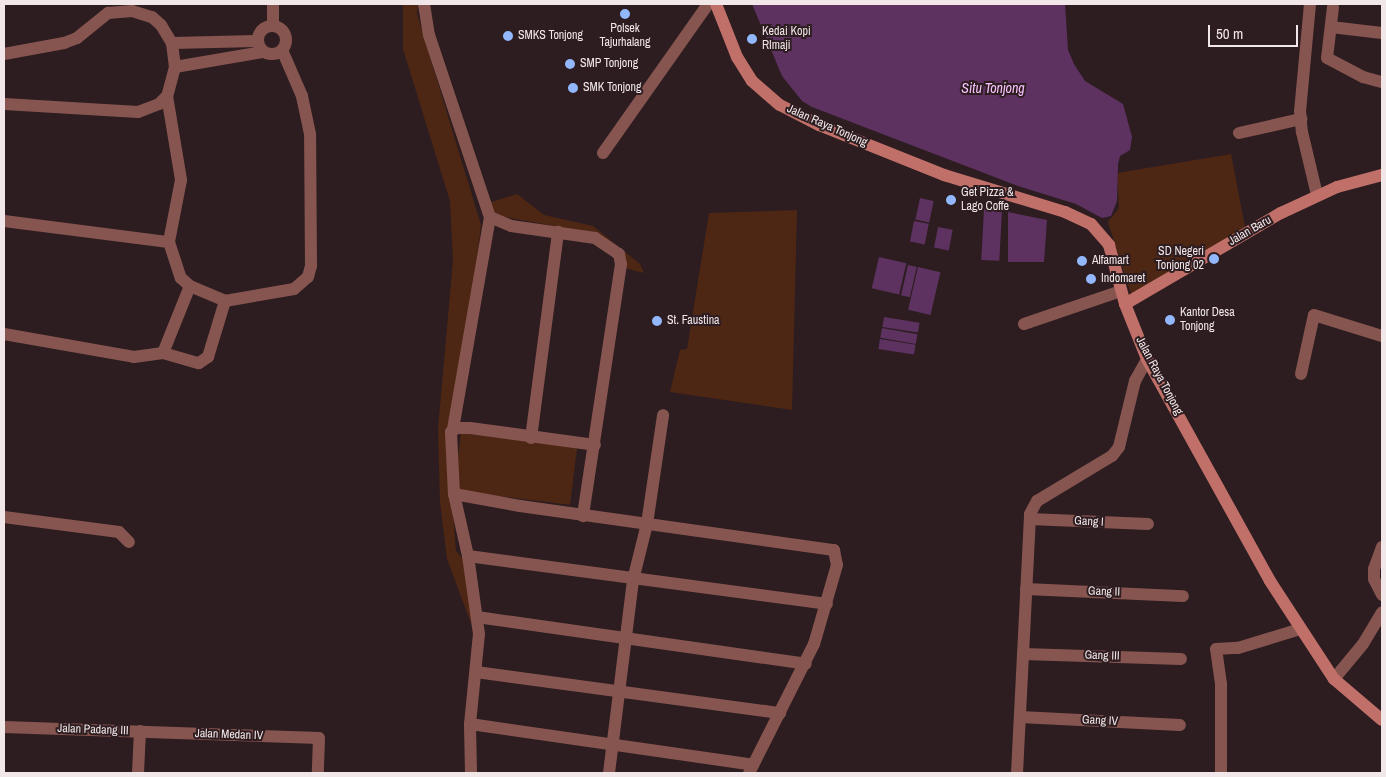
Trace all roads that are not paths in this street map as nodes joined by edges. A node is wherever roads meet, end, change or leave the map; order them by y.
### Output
1 (104, 4) edge
2 (148, 4) edge
3 (273, 4) edge
4 (424, 4) edge
5 (708, 4) edge
6 (716, 4) edge
7 (1310, 4) edge
8 (1333, 7) dead end
9 (152, 17) junction
10 (98, 19) junction
11 (274, 26) junction
12 (1330, 27) junction
13 (1382, 32) edge
14 (172, 43) junction
15 (260, 47) junction
16 (282, 50) junction
17 (4, 54) edge
18 (175, 67) junction
19 (1382, 82) edge
20 (167, 96) junction
21 (4, 104) edge
22 (1301, 119) junction
23 (1238, 133) dead end
24 (603, 153) dead end
25 (1382, 175) edge
26 (1317, 194) junction
27 (490, 217) junction
28 (4, 220) edge
29 (558, 232) junction
30 (170, 242) junction
31 (190, 286) junction
32 (1121, 291) junction
33 (225, 301) junction
34 (1124, 304) junction
35 (1024, 324) dead end
36 (4, 334) edge
37 (1382, 336) edge
38 (163, 353) junction
39 (1147, 359) junction
40 (1301, 374) dead end
41 (663, 415) dead end
42 (452, 429) junction
43 (531, 438) junction
44 (595, 445) junction
45 (454, 494) junction
46 (584, 516) junction
47 (4, 517) edge
48 (1030, 519) junction
49 (648, 524) junction
50 (1148, 524) dead end
51 (129, 542) dead end
52 (1382, 547) edge
53 (468, 556) junction
54 (633, 580) junction
55 (1026, 589) junction
56 (1183, 596) dead end
57 (1382, 596) edge
58 (827, 604) junction
59 (1382, 612) edge
60 (477, 618) junction
61 (1300, 629) junction
62 (628, 637) junction
63 (1023, 654) junction
64 (1181, 659) dead end
65 (806, 664) junction
66 (476, 672) junction
67 (1334, 678) junction
68 (619, 690) junction
69 (780, 713) junction
70 (1020, 717) junction
71 (1382, 720) edge
72 (470, 724) junction
73 (1180, 725) dead end
74 (4, 727) edge
75 (140, 731) junction
76 (612, 747) junction
77 (751, 769) edge
78 (138, 773) edge
79 (318, 773) edge
80 (471, 773) edge
81 (610, 773) edge
82 (1017, 773) edge
83 (1221, 773) edge

1 - 10 street
2 - 9 street
3 - 11 street
4 - 27 street
5 - 24 street
6 - 32 main road, Jalan Raya Tonjong
7 - 22 street
8 - 12 street
9 - 10 street
9 - 14 street
10 - 17 street
11 - 15 street
11 - 16 street
12 - 13 street
12 - 19 street
14 - 15 street
14 - 18 street
15 - 16 street
15 - 18 street
16 - 33 street
18 - 20 street
20 - 21 street
20 - 30 street
22 - 23 street
22 - 26 street
25 - 26 main road, Jalan Baru
26 - 34 main road, Jalan Baru
27 - 29 street
27 - 42 street
28 - 30 street
29 - 43 street
29 - 44 street
30 - 31 street
31 - 33 street
31 - 38 street
32 - 34 main road, Jalan Raya Tonjong
32 - 35 street
33 - 38 street
34 - 39 main road, Jalan Raya Tonjong
36 - 38 street
37 - 40 street
39 - 48 street
39 - 61 main road, Jalan Raya Tonjong
41 - 49 street
42 - 43 street
42 - 45 street
43 - 44 street
44 - 46 street
45 - 46 street
45 - 53 street
46 - 49 street
47 - 51 street
48 - 50 street, Gang I
48 - 55 street
49 - 54 street
49 - 58 street
52 - 57 street
53 - 54 street
53 - 60 street
54 - 58 street
54 - 62 street
55 - 56 street, Gang II
55 - 63 street
58 - 65 street
59 - 67 street
60 - 62 street
60 - 66 street
61 - 67 main road, Jalan Raya Tonjong
61 - 83 street
62 - 65 street
62 - 68 street
63 - 64 street, Gang III
63 - 70 street
65 - 69 street
66 - 68 street
66 - 72 street
67 - 71 main road, Jalan Raya Tonjong
68 - 69 street
68 - 76 street
69 - 77 street
70 - 73 street, Gang IV
70 - 82 street
72 - 76 street
72 - 80 street
74 - 75 street, Jalan Padang III
75 - 78 street, Jalan Padang III
75 - 79 street, Jalan Medan IV
76 - 77 street
76 - 81 street

